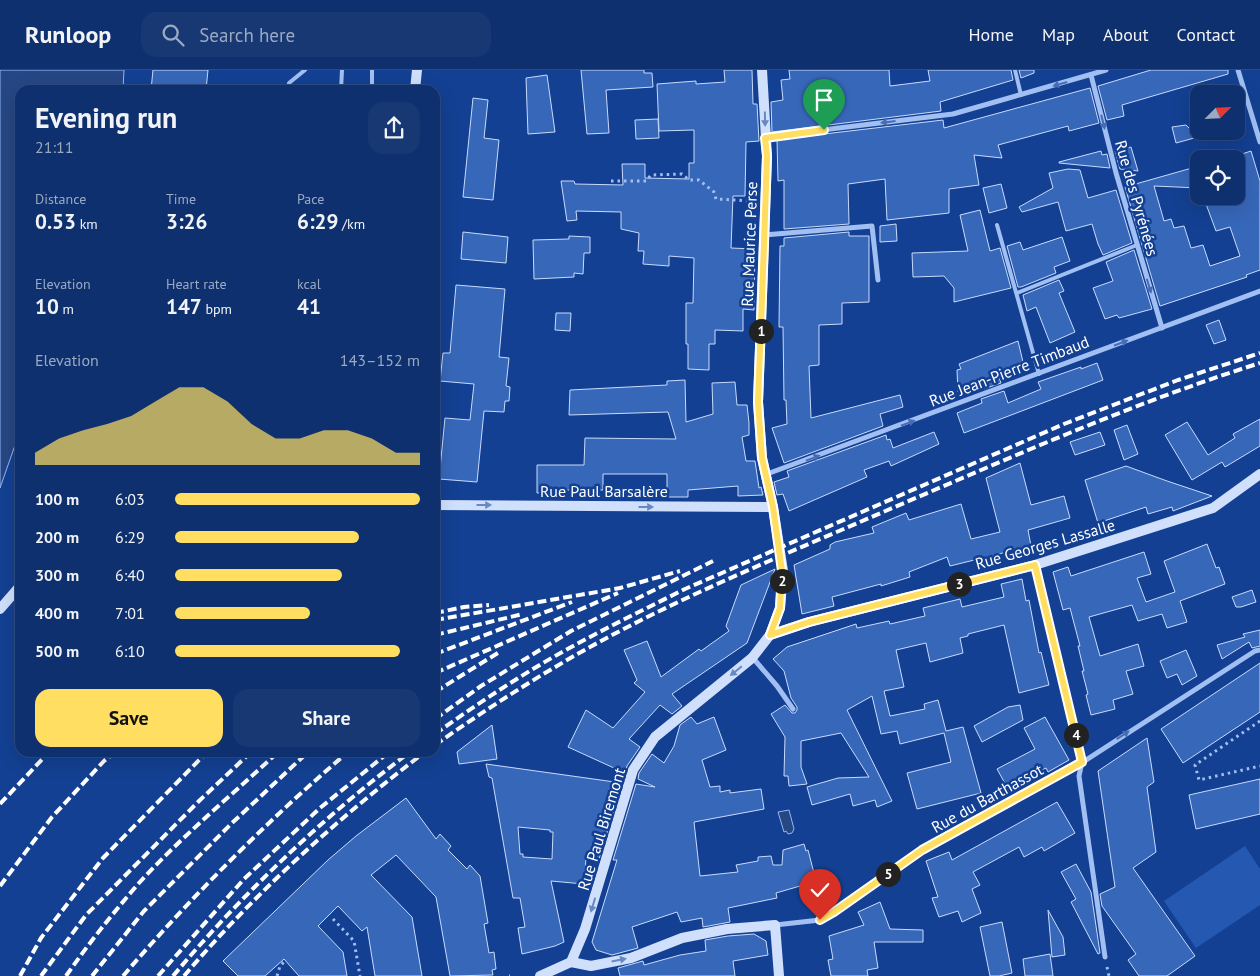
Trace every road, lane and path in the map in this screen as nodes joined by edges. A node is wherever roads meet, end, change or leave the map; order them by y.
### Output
1 (305, 70) edge
2 (342, 70) edge
3 (372, 70) edge
4 (417, 70) edge
5 (762, 70) edge
6 (1015, 70) edge
7 (1106, 70) edge
8 (1238, 70) edge
9 (1090, 75) junction
10 (290, 85) edge
11 (341, 85) edge
12 (372, 85) edge
13 (416, 85) edge
14 (1021, 95) junction
15 (765, 138) junction
16 (1260, 142) edge
17 (612, 181) dead end
18 (765, 202) junction
19 (997, 225) dead end
20 (764, 235) junction
21 (1137, 245) junction
22 (878, 280) dead end
23 (1260, 291) edge
24 (1017, 293) junction
25 (1162, 328) junction
26 (1039, 374) junction
27 (767, 474) junction
28 (1260, 474) edge
29 (440, 505) edge
30 (773, 507) junction
31 (1035, 565) junction
32 (15, 592) edge
33 (0, 608) edge
34 (770, 635) junction
35 (1260, 650) edge
36 (752, 658) junction
37 (793, 709) dead end
38 (1260, 721) edge
39 (1082, 762) junction
40 (1260, 766) edge
41 (333, 919) dead end
42 (775, 925) junction
43 (1105, 957) dead end
44 (285, 961) dead end
45 (571, 962) junction
46 (277, 976) edge
47 (360, 976) edge
48 (540, 976) edge
49 (779, 976) edge

1 - 10 lane
2 - 11 lane
3 - 12 lane
4 - 13 street
5 -> 15 street, Rue Maurice Perse
6 - 14 lane
7 - 9 street
8 - 16 street
9 -> 14 street
9 -> 21 street, Rue des Pyrénées
14 -> 15 street
15 - 18 street, Rue Maurice Perse
17 - 18 path
18 - 20 street, Rue Maurice Perse
19 - 24 lane
20 - 22 street
20 - 27 street, Rue Maurice Perse
21 - 24 lane
21 -> 25 street, Rue des Pyrénées
23 - 25 street, Rue Jean-Pierre Timbaud
24 - 26 lane
26 -> 25 street, Rue Jean-Pierre Timbaud
27 -> 26 street, Rue Jean-Pierre Timbaud
27 - 30 street, Rue Maurice Perse
28 - 31 street, Rue Georges Lassalle
29 -> 30 street, Rue Paul Barsalère
30 - 34 street, Rue Maurice Perse
31 - 34 street, Rue Georges Lassalle
31 - 39 street
32 - 33 street
34 - 36 street, Rue Paul Biremont
39 -> 35 street, Rue du Barthassot
36 - 37 street
36 -> 45 street, Rue Paul Biremont
38 - 40 path
39 - 42 street, Rue du Barthassot
39 - 43 street
41 - 47 path
45 -> 42 street, Rue du Barthassot
42 - 49 street
44 - 46 path
45 - 48 street

